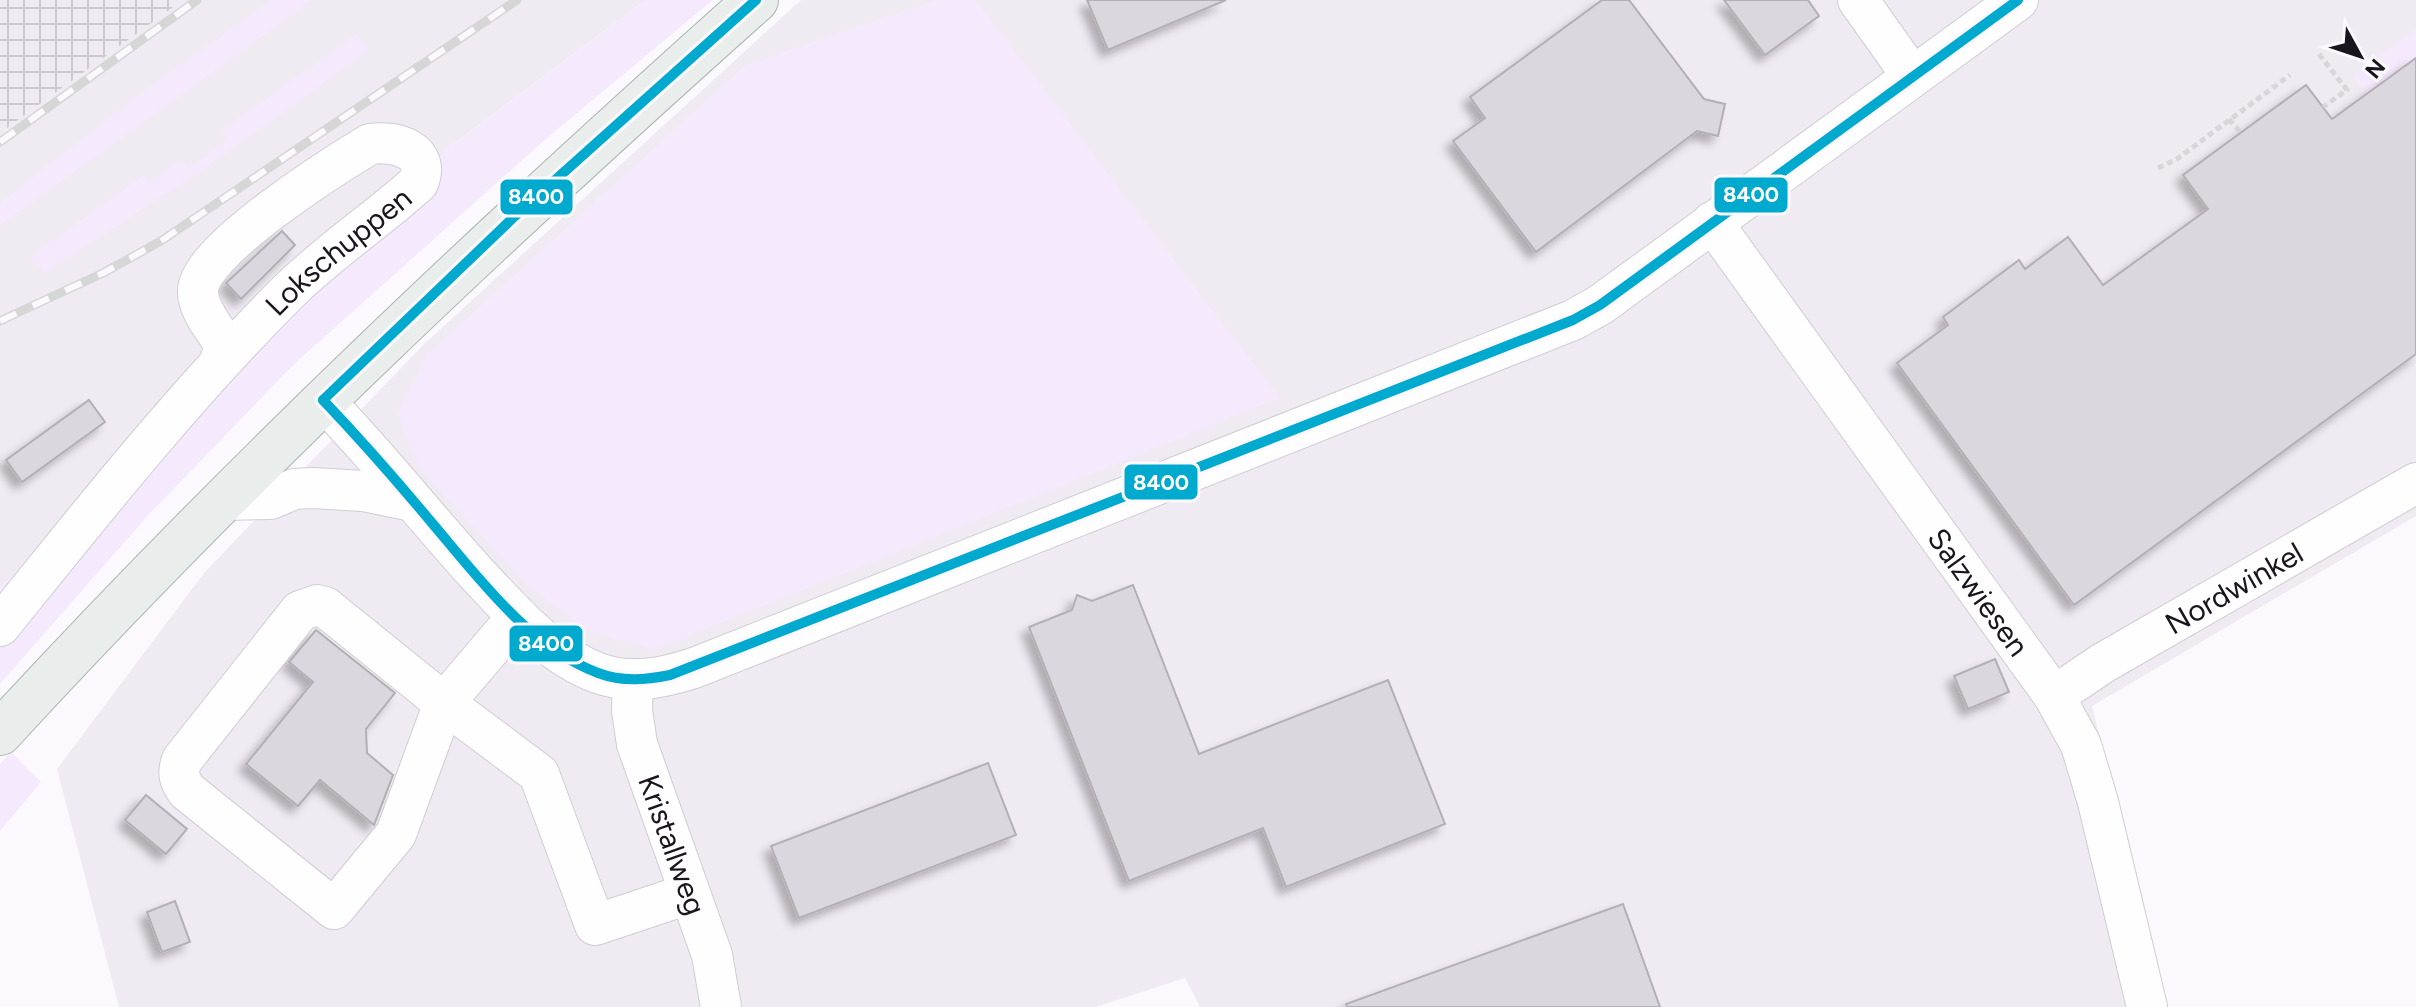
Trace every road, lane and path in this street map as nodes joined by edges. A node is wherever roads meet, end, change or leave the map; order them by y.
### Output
1 (756, 0) edge
2 (1858, 0) edge
3 (2018, 0) edge
4 (2319, 54) dead end
5 (2290, 75) dead end
6 (1912, 76) junction
7 (2323, 107) dead end
8 (2229, 119) junction
9 (2241, 133) dead end
10 (2158, 168) dead end
11 (1712, 222) junction
12 (219, 364) junction
13 (323, 400) junction
14 (2416, 483) edge
15 (223, 500) junction
16 (412, 501) junction
17 (517, 617) junction
18 (0, 626) edge
19 (633, 679) junction
20 (2054, 696) junction
21 (444, 703) junction
22 (0, 733) edge
23 (688, 894) junction
24 (721, 1007) edge
25 (2147, 1007) edge

1 - 13 main road
2 - 6 street
3 - 6 street
4 - 7 path
5 - 8 path
6 - 11 street
8 - 9 path
8 - 10 path
11 - 19 street
11 - 20 street, Salzwiesen
12 - 12 street, Lokschuppen
12 - 18 street, Lokschuppen
13 - 15 main road
13 - 16 street
14 - 20 street, Nordwinkel
15 - 16 street
15 - 22 main road
16 - 17 street
17 - 19 street
17 - 21 street
19 - 23 street, Kristallweg
20 - 25 street, Salzwiesen
21 - 21 street
21 - 23 street
23 - 24 street, Kristallweg

